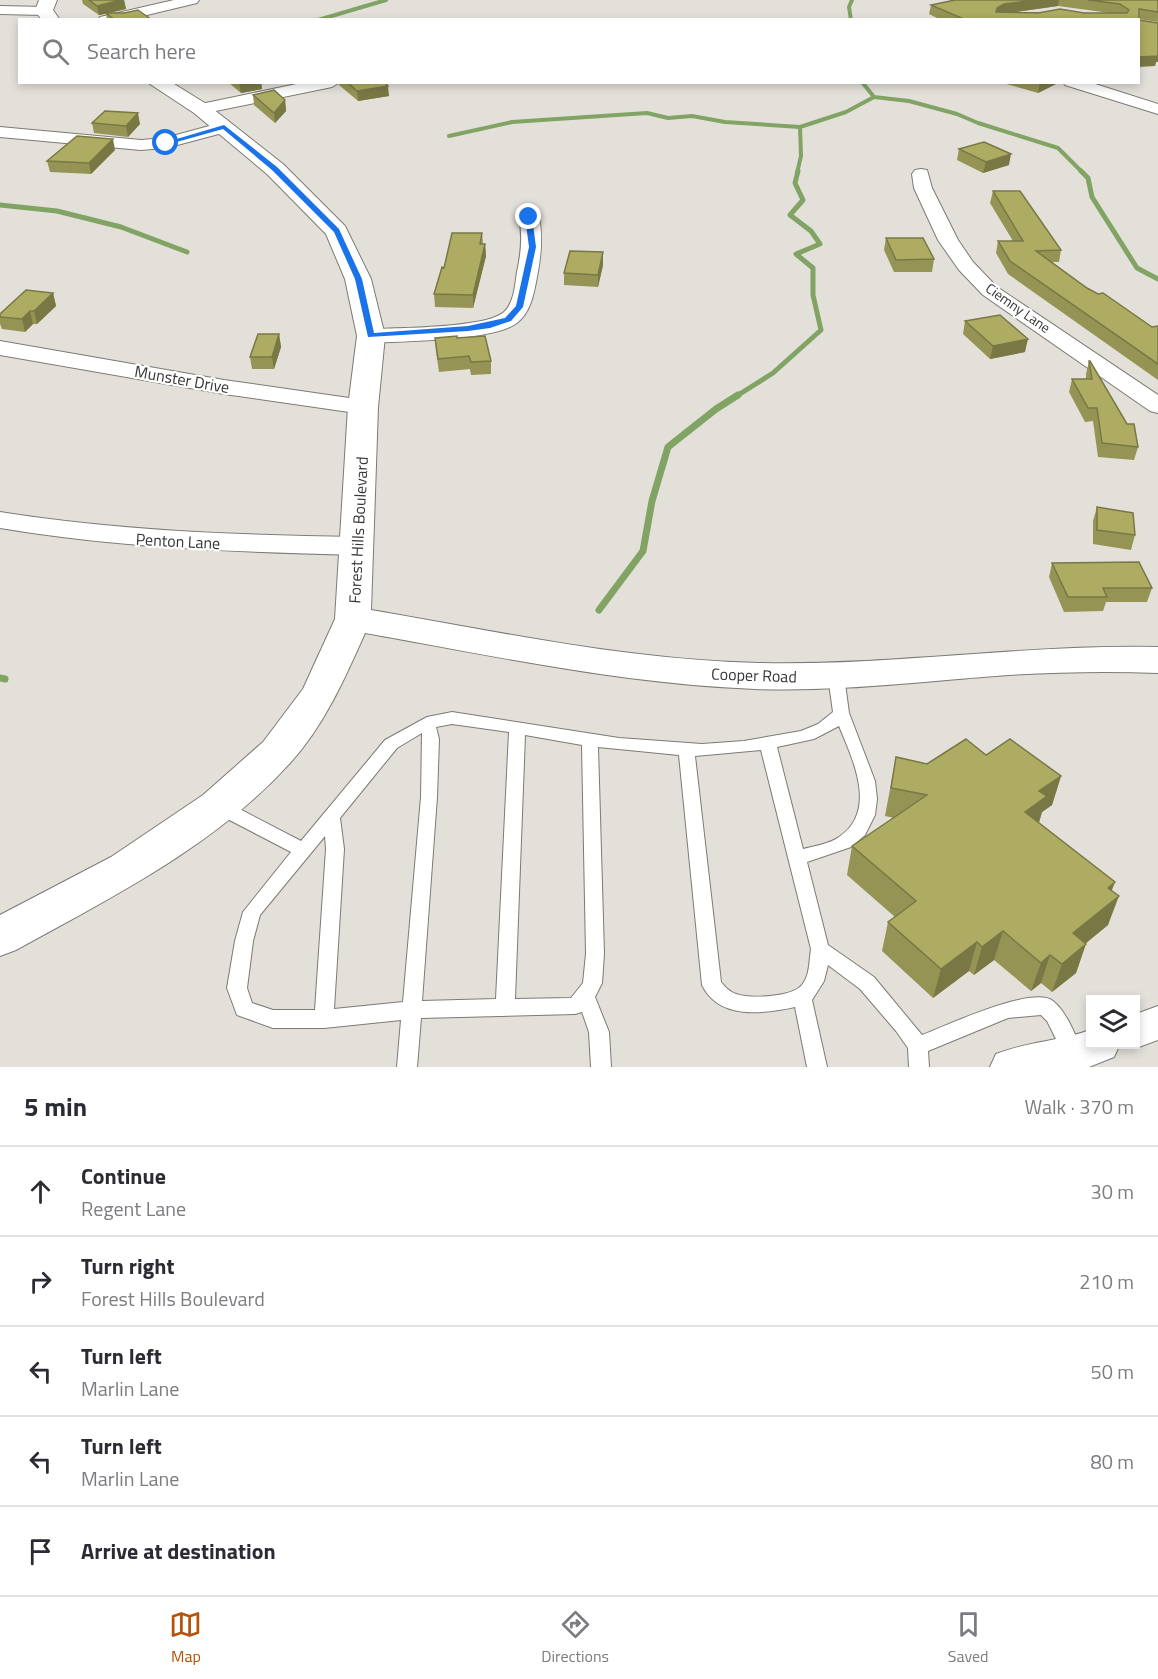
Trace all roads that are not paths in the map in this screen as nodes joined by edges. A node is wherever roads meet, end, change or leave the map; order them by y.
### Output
1 (192, 0) edge
2 (0, 10) edge
3 (48, 10) edge
4 (114, 18) edge
5 (159, 84) edge
6 (325, 84) edge
7 (1077, 84) edge
8 (1158, 109) edge
9 (213, 118) junction
10 (0, 132) edge
11 (921, 174) dead end
12 (529, 217) dead end
13 (371, 336) junction
14 (0, 348) edge
15 (1158, 406) edge
16 (363, 407) junction
17 (0, 520) edge
18 (358, 546) junction
19 (353, 619) junction
20 (1158, 660) edge
21 (836, 676) junction
22 (841, 713) junction
23 (427, 723) junction
24 (517, 728) junction
25 (590, 740) junction
26 (768, 744) junction
27 (687, 752) junction
28 (218, 806) junction
29 (331, 818) junction
30 (304, 851) junction
31 (797, 858) junction
32 (0, 937) edge
33 (820, 949) junction
34 (802, 997) junction
35 (586, 998) junction
36 (505, 1008) junction
37 (412, 1010) junction
38 (324, 1019) junction
39 (1158, 1023) edge
40 (1140, 1030) edge
41 (918, 1046) junction
42 (1086, 1048) edge
43 (1087, 1049) edge
44 (407, 1067) edge
45 (601, 1067) edge
46 (817, 1067) edge
47 (919, 1067) edge
48 (1010, 1067) edge

1 - 4 street
2 - 3 street
5 - 9 main road, Forest Hills Boulevard
6 - 9 street
7 - 8 street
9 - 10 street
9 - 13 main road, Forest Hills Boulevard
11 - 15 street, Ciemny Lane
12 - 13 street
13 - 16 main road, Forest Hills Boulevard
14 - 16 street, Munster Drive
16 - 18 main road, Forest Hills Boulevard
17 - 18 street, Penton Lane
18 - 19 main road, Forest Hills Boulevard
19 - 21 main road, Cooper Road
19 - 28 main road, Forest Hills Boulevard
20 - 21 main road, Cooper Road
21 - 22 lane
22 - 26 lane
22 - 31 lane
23 - 24 lane
23 - 29 lane
23 - 37 lane
24 - 25 lane
24 - 36 lane
25 - 27 lane
25 - 35 lane
26 - 27 lane
26 - 31 lane
27 - 34 lane
28 - 30 lane
28 - 32 main road, Forest Hills Boulevard
29 - 30 lane
29 - 38 lane
30 - 38 lane
31 - 33 lane
33 - 34 lane
33 - 41 lane
34 - 46 lane
35 - 36 lane
35 - 45 lane
36 - 37 lane
37 - 38 lane
37 - 44 lane
39 - 40 street
41 - 42 lane
41 - 47 lane
43 - 48 street

